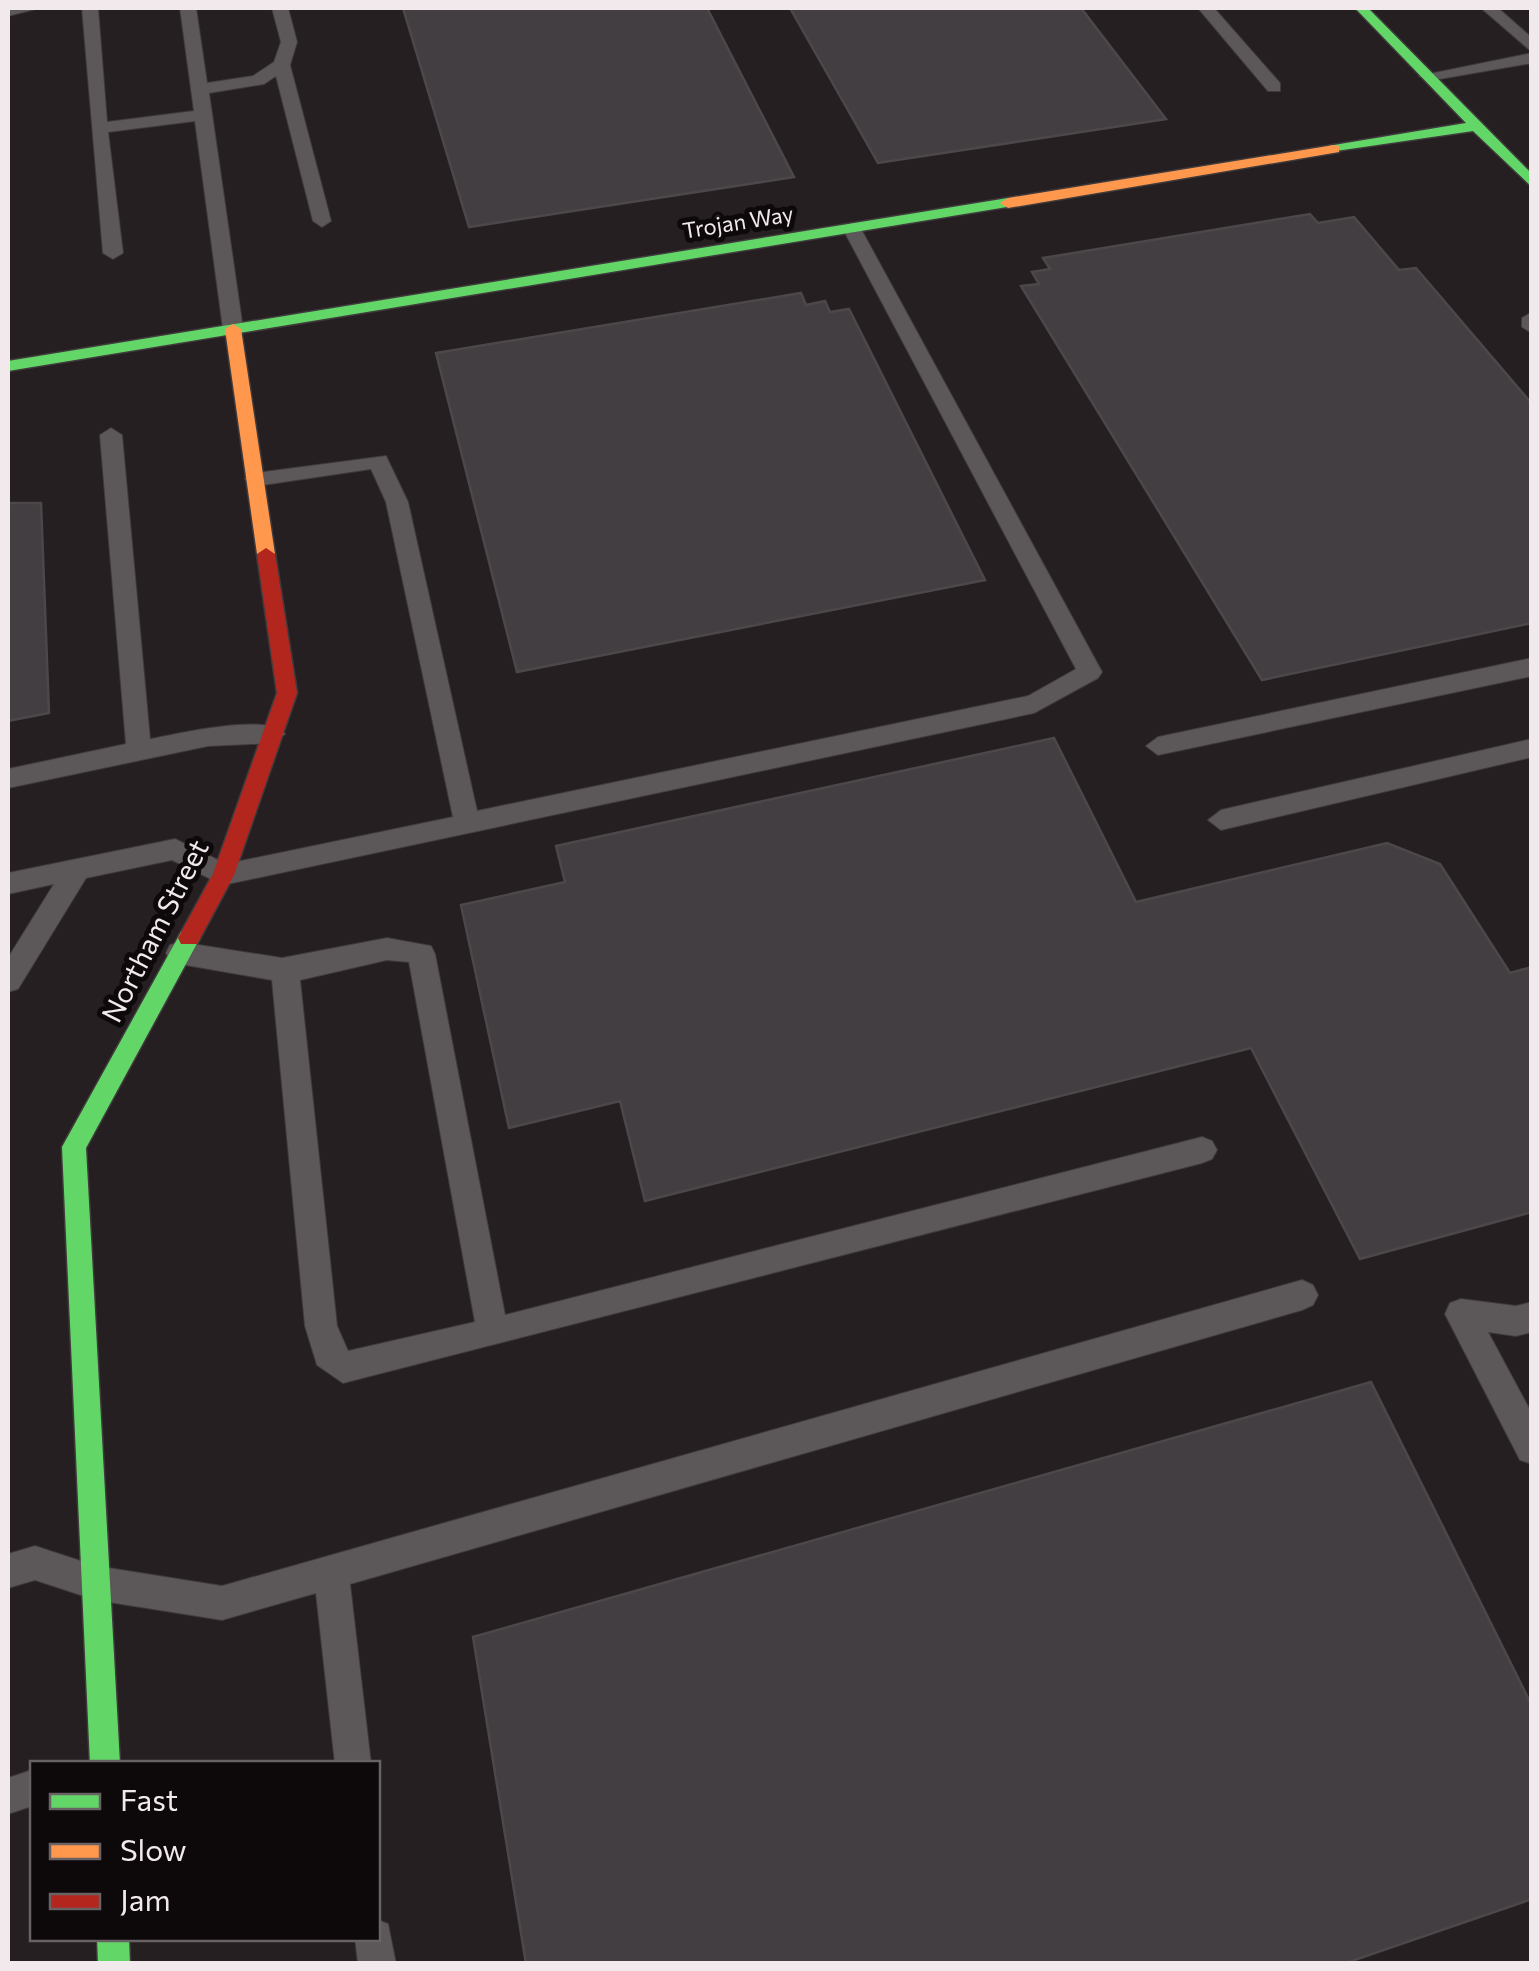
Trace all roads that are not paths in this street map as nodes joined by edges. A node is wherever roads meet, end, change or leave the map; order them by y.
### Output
1 (32, 8) edge
2 (90, 8) edge
3 (188, 8) edge
4 (280, 8) edge
5 (1206, 8) edge
6 (1361, 8) edge
7 (1489, 8) edge
8 (8, 11) edge
9 (1532, 47) edge
10 (1532, 58) edge
11 (282, 65) junction
12 (1428, 76) junction
13 (1274, 87) dead end
14 (200, 89) junction
15 (204, 115) junction
16 (1477, 126) junction
17 (99, 128) junction
18 (1532, 182) edge
19 (322, 221) dead end
20 (852, 229) junction
21 (114, 253) dead end
22 (1532, 318) edge
23 (1532, 327) edge
24 (233, 329) junction
25 (8, 366) edge
26 (111, 435) dead end
27 (256, 480) junction
28 (1532, 667) edge
29 (272, 734) junction
30 (1158, 746) dead end
31 (1532, 748) edge
32 (139, 752) junction
33 (8, 778) edge
34 (1221, 820) dead end
35 (467, 824) junction
36 (78, 868) junction
37 (223, 875) junction
38 (8, 882) edge
39 (180, 953) junction
40 (284, 970) junction
41 (8, 981) edge
42 (1202, 1150) dead end
43 (1302, 1295) dead end
44 (1532, 1317) edge
45 (493, 1333) junction
46 (1532, 1448) edge
47 (8, 1571) edge
48 (331, 1571) junction
49 (96, 1583) junction
50 (105, 1761) edge
51 (354, 1761) edge

1 - 8 lane
2 - 17 lane
3 - 14 lane, Northam Street
4 - 11 lane
5 - 13 lane
6 - 12 street
7 - 9 lane
10 - 12 lane
11 - 14 lane
11 - 19 lane
12 - 16 street
14 - 15 lane, Northam Street
15 - 17 lane
15 - 24 lane, Northam Street
16 - 18 street
16 - 20 street, Trojan Way
17 - 21 lane
20 - 24 street, Trojan Way
20 - 35 lane
22 - 23 lane
24 - 25 street, Trojan Way
24 - 27 street, Northam Street
26 - 32 lane
27 - 29 street, Northam Street
27 - 35 lane
28 - 30 lane
29 - 32 lane
29 - 37 street, Northam Street
31 - 34 lane
32 - 33 lane
35 - 37 lane
36 - 37 lane
36 - 38 lane
36 - 41 lane
37 - 39 street, Northam Street
39 - 40 lane
39 - 49 street, Northam Street
40 - 45 lane
40 - 45 lane
42 - 45 lane
43 - 48 lane
44 - 46 lane
47 - 49 lane
48 - 49 lane
48 - 51 lane
49 - 50 street, Northam Street

